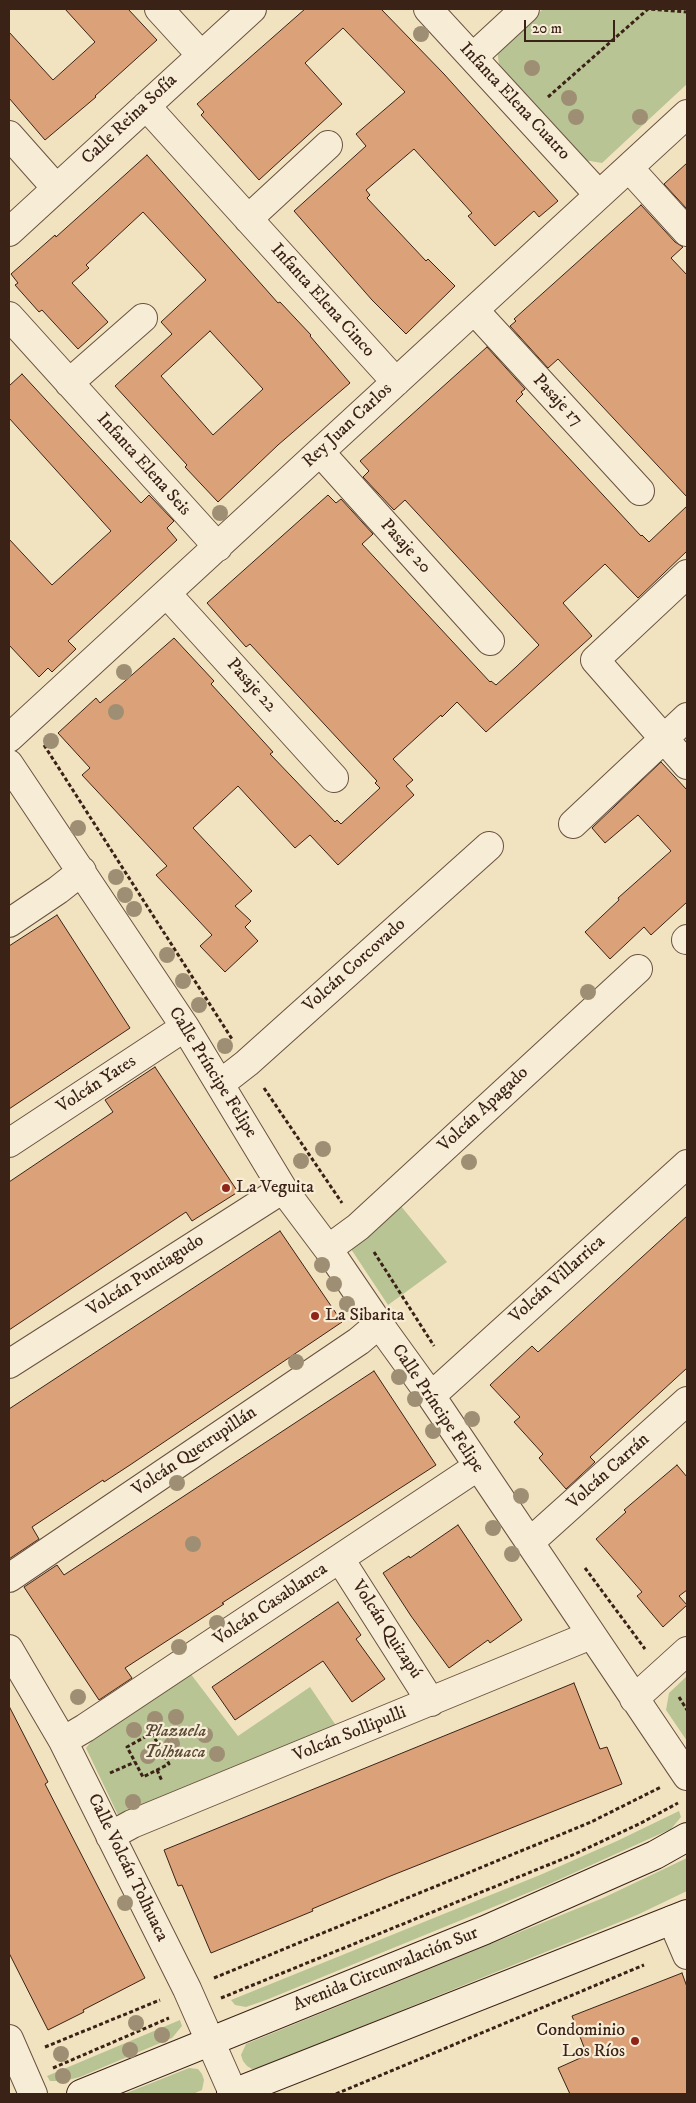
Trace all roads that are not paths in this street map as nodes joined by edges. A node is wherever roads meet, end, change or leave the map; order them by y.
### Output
1 (159, 9) edge
2 (252, 9) edge
3 (428, 9) edge
4 (525, 9) edge
5 (201, 55) junction
6 (473, 57) junction
7 (146, 106) junction
8 (687, 114) edge
9 (9, 135) edge
10 (328, 146) dead end
11 (629, 168) junction
12 (56, 188) junction
13 (599, 195) junction
14 (248, 219) junction
15 (9, 232) edge
16 (687, 232) edge
17 (474, 310) junction
18 (9, 316) edge
19 (143, 318) dead end
20 (396, 382) junction
21 (69, 383) junction
22 (320, 452) junction
23 (640, 491) dead end
24 (218, 547) junction
25 (687, 574) edge
26 (167, 594) junction
27 (490, 641) dead end
28 (687, 717) edge
29 (9, 738) edge
30 (663, 739) junction
31 (9, 764) edge
32 (687, 766) edge
33 (334, 778) dead end
34 (573, 824) dead end
35 (489, 846) dead end
36 (82, 871) junction
37 (9, 923) edge
38 (638, 969) dead end
39 (185, 1027) junction
40 (220, 1084) junction
41 (9, 1143) edge
42 (687, 1164) edge
43 (283, 1189) junction
44 (328, 1249) junction
45 (379, 1324) junction
46 (9, 1364) edge
47 (430, 1396) junction
48 (687, 1401) edge
49 (477, 1467) junction
50 (530, 1542) junction
51 (340, 1559) junction
52 (9, 1578) edge
53 (591, 1635) junction
54 (9, 1649) edge
55 (687, 1651) edge
56 (634, 1699) junction
57 (431, 1702) junction
58 (63, 1740) junction
59 (684, 1784) edge
60 (110, 1836) junction
61 (687, 1837) edge
62 (679, 1917) edge
63 (686, 1951) edge
64 (210, 2040) junction
65 (81, 2094) edge
66 (232, 2094) edge

1 - 5 street
2 - 5 street, Calle Reina Sofía
3 - 6 street, Infanta Elena Cuatro
4 - 6 street
5 - 7 street, Calle Reina Sofía
6 - 13 street, Infanta Elena Cuatro
7 - 12 street, Calle Reina Sofía
7 - 14 street, Infanta Elena Cinco
8 - 11 street, Rey Juan Carlos
9 - 12 street
10 - 14 street
11 - 13 street, Rey Juan Carlos
11 - 16 street
12 - 15 street, Calle Reina Sofía
13 - 17 street, Rey Juan Carlos
14 - 20 street, Infanta Elena Cinco
17 - 20 street, Rey Juan Carlos
17 - 23 street, Pasaje 17
18 - 21 street, Infanta Elena Seis
19 - 21 street
20 - 22 street, Rey Juan Carlos
21 - 24 street, Infanta Elena Seis
22 - 24 street, Rey Juan Carlos
22 - 27 street, Pasaje 20
24 - 26 street, Rey Juan Carlos
25 - 30 street
26 - 29 street, Rey Juan Carlos
26 - 33 street, Pasaje 22
28 - 30 street
30 - 32 street
30 - 34 street
31 - 36 street, Calle Príncipe Felipe
35 - 40 street, Volcán Corcovado
36 - 37 street
36 - 39 street, Calle Príncipe Felipe
38 - 44 street, Volcán Apagado
39 - 40 street, Calle Príncipe Felipe
39 - 41 street, Volcán Yates
40 - 43 street, Calle Príncipe Felipe
42 - 47 street, Volcán Villarrica
43 - 44 street, Calle Príncipe Felipe
43 - 46 street, Volcán Puntiagudo
44 - 45 street, Calle Príncipe Felipe
45 - 47 street, Calle Príncipe Felipe
45 - 52 street, Volcán Quetrupillán
47 - 49 street, Calle Príncipe Felipe
48 - 50 street, Volcán Carrán
49 - 50 street, Calle Príncipe Felipe
49 - 51 street, Volcán Casablanca
50 - 53 street, Calle Príncipe Felipe
51 - 57 street, Volcán Quizapú
51 - 58 street, Volcán Casablanca
53 - 56 street, Calle Príncipe Felipe
53 - 57 street, Volcán Sollipulli
54 - 58 street, Calle Volcán Tolhuaca
55 - 56 street
56 - 59 street, Calle Príncipe Felipe
57 - 60 street, Volcán Sollipulli
58 - 60 street, Calle Volcán Tolhuaca
60 - 64 street, Calle Volcán Tolhuaca
61 - 64 street, Avenida Circunvalación Sur
62 - 63 street
62 - 66 street
64 - 65 street, Avenida Circunvalación Sur
64 - 66 street, Calle Volcán Tolhuaca

